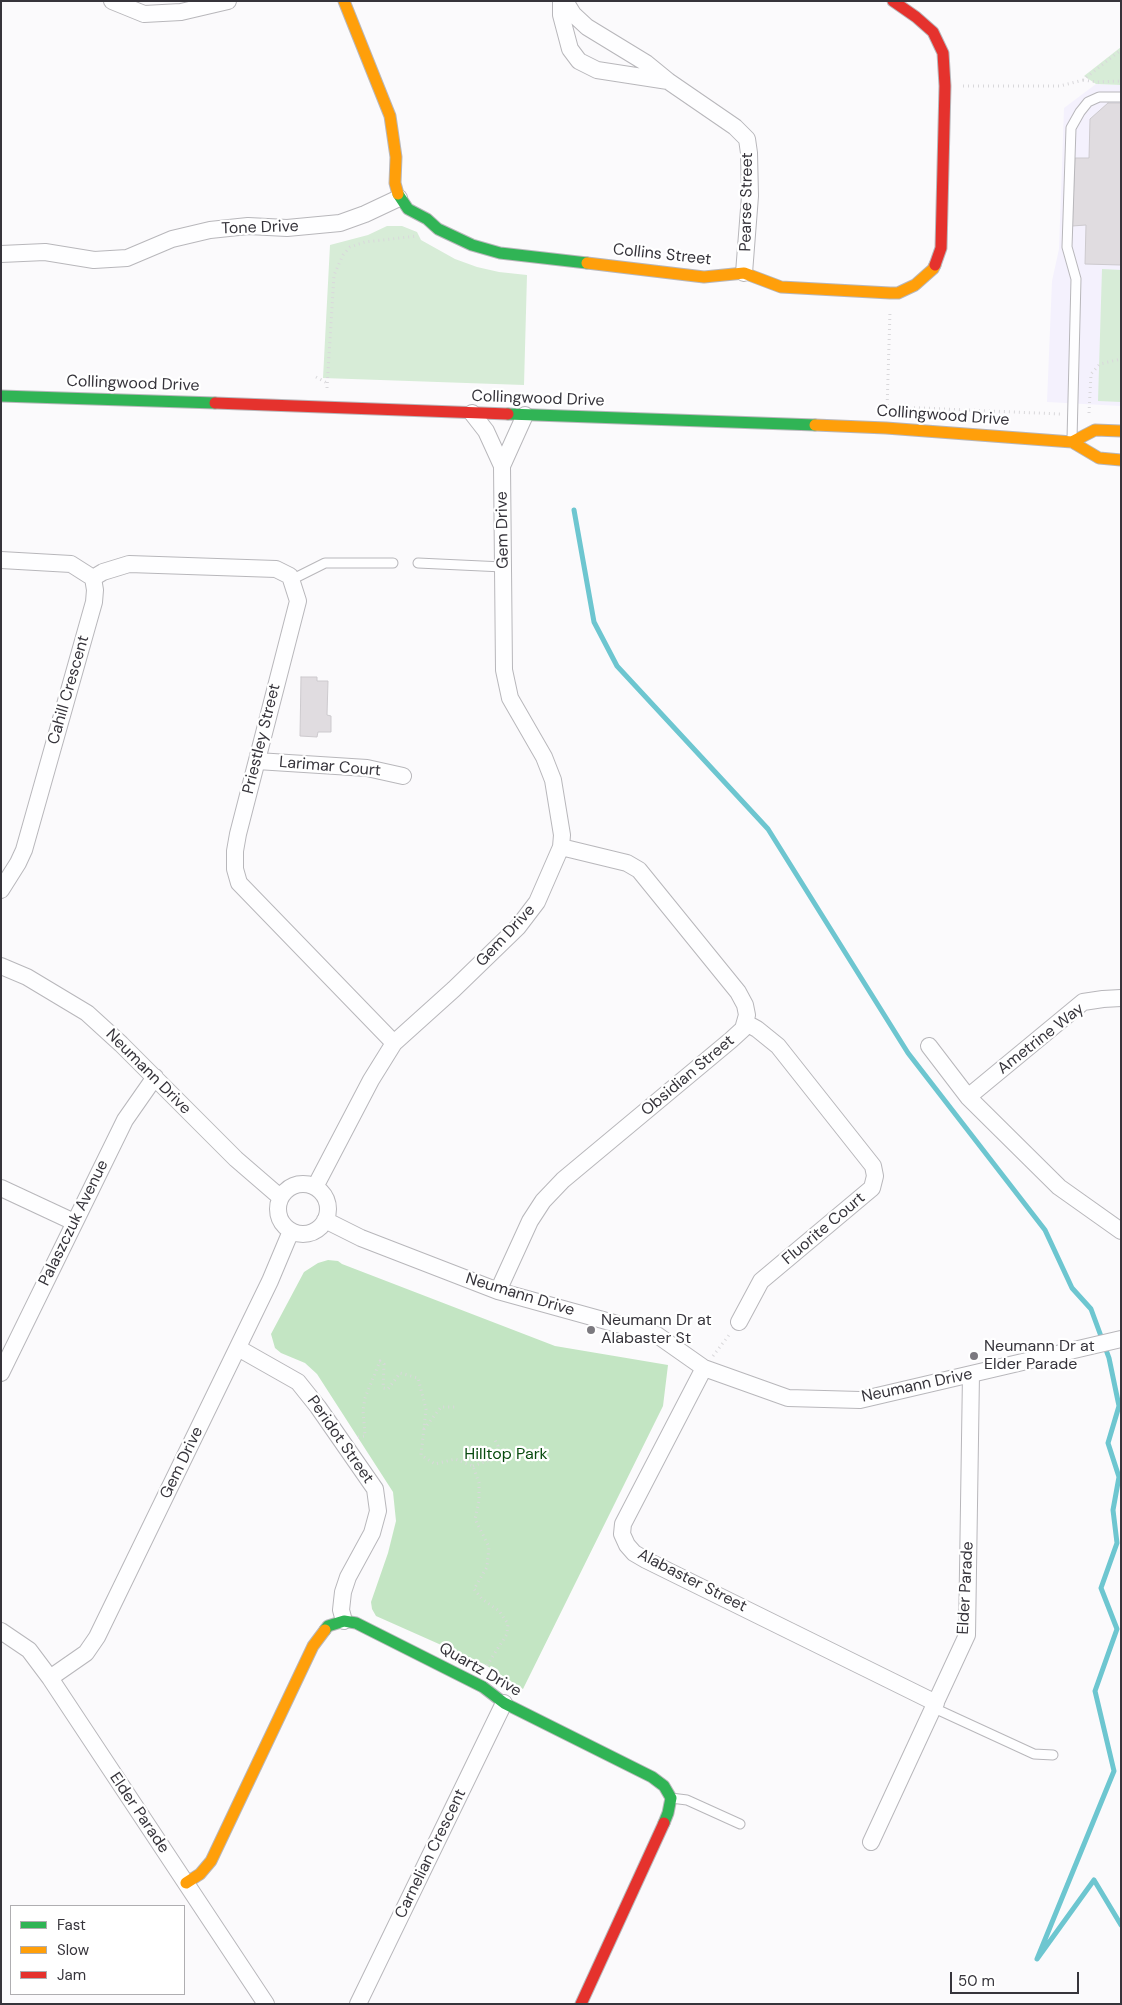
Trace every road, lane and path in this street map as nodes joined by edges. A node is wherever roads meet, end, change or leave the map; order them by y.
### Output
1 (112, 1) edge
2 (228, 1) edge
3 (344, 1) edge
4 (561, 1) edge
5 (565, 1) edge
6 (893, 1) edge
7 (1121, 50) edge
8 (1083, 80) junction
9 (668, 82) junction
10 (1121, 82) edge
11 (945, 86) junction
12 (1121, 97) edge
13 (399, 198) junction
14 (438, 229) junction
15 (1, 254) edge
16 (744, 273) junction
17 (890, 293) junction
18 (1121, 359) edge
19 (316, 378) dead end
20 (327, 383) junction
21 (1, 396) edge
22 (329, 406) junction
23 (472, 413) junction
24 (525, 415) junction
25 (1089, 415) dead end
26 (886, 428) junction
27 (1121, 431) edge
28 (1072, 442) junction
29 (1121, 460) edge
30 (502, 466) junction
31 (1, 560) edge
32 (393, 563) dead end
33 (418, 563) dead end
34 (503, 567) junction
35 (93, 578) junction
36 (291, 580) junction
37 (257, 761) junction
38 (403, 776) dead end
39 (561, 847) junction
40 (1, 890) edge
41 (1, 966) edge
42 (1121, 998) edge
43 (746, 1023) junction
44 (394, 1043) junction
45 (929, 1046) dead end
46 (154, 1077) junction
47 (968, 1097) junction
48 (315, 1187) junction
49 (1, 1188) edge
50 (280, 1197) junction
51 (325, 1220) junction
52 (74, 1222) junction
53 (291, 1231) junction
54 (1121, 1231) edge
55 (498, 1291) junction
56 (739, 1322) joint
57 (1118, 1339) edge
58 (238, 1348) junction
59 (704, 1368) junction
60 (1, 1373) edge
61 (971, 1374) junction
62 (458, 1407) dead end
63 (423, 1430) junction
64 (355, 1438) dead end
65 (494, 1438) dead end
66 (473, 1466) junction
67 (344, 1621) junction
68 (1, 1631) edge
69 (487, 1666) dead end
70 (50, 1678) junction
71 (504, 1703) junction
72 (934, 1705) junction
73 (1053, 1755) dead end
74 (671, 1798) junction
75 (740, 1824) dead end
76 (872, 1842) dead end
77 (186, 1883) junction
78 (266, 2004) edge
79 (358, 2004) edge
80 (581, 2004) edge

1 - 2 street
3 - 13 street
4 - 9 street, Pearse Street
5 - 9 street, Pearse Street
6 - 11 street, Collins Street
7 - 8 path
8 - 10 path
8 - 11 path
9 - 16 street, Pearse Street
11 - 17 street, Collins Street
12 - 28 lane
13 - 14 street, Collins Street
13 - 15 street, Tone Drive
14 - 16 street, Collins Street
14 - 20 path
16 - 17 street, Collins Street
17 - 26 path
18 - 25 path
19 - 20 path
20 - 22 path
21 - 22 street, Collingwood Drive
22 - 23 street, Collingwood Drive
23 - 24 street, Collingwood Drive
23 - 30 street, Gem Drive
24 - 26 street, Collingwood Drive
24 - 30 street, Gem Drive
26 - 28 street, Collingwood Drive
27 - 28 street
28 - 29 street, Collingwood Drive
30 - 34 street, Gem Drive
31 - 35 street
32 - 36 lane
33 - 34 lane
34 - 39 street, Gem Drive
35 - 36 street
35 - 40 street, Cahill Crescent
36 - 37 street, Priestley Street
37 - 38 street, Larimar Court
37 - 44 street, Priestley Street
39 - 43 street, Obsidian Street
39 - 44 street, Gem Drive
41 - 46 street, Neumann Drive
42 - 47 street, Ametrine Way
43 - 55 street, Obsidian Street
43 - 56 street, Fluorite Court
44 - 48 street, Gem Drive
45 - 47 street
46 - 50 street, Neumann Drive
46 - 52 street, Palaszczuk Avenue
47 - 54 street
48 - 50 street
48 - 51 street
49 - 52 street
50 - 53 street
51 - 53 street
51 - 55 street, Neumann Drive
52 - 60 street, Palaszczuk Avenue
53 - 58 street, Gem Drive
55 - 59 street, Neumann Drive
56 - 59 path
57 - 61 street, Neumann Drive
58 - 67 street, Peridot Street
58 - 70 street, Gem Drive
59 - 61 street, Neumann Drive
59 - 72 street, Alabaster Street
61 - 72 street, Elder Parade
62 - 63 path
63 - 64 path
63 - 66 path
65 - 66 path
66 - 69 path
67 - 71 street, Quartz Drive
67 - 77 street
68 - 70 street, Elder Parade
70 - 77 street, Elder Parade
71 - 74 street, Quartz Drive
71 - 79 street, Carnelian Crescent
72 - 73 lane
72 - 76 street, Elder Parade
74 - 75 lane
74 - 80 street
77 - 78 street, Elder Parade

